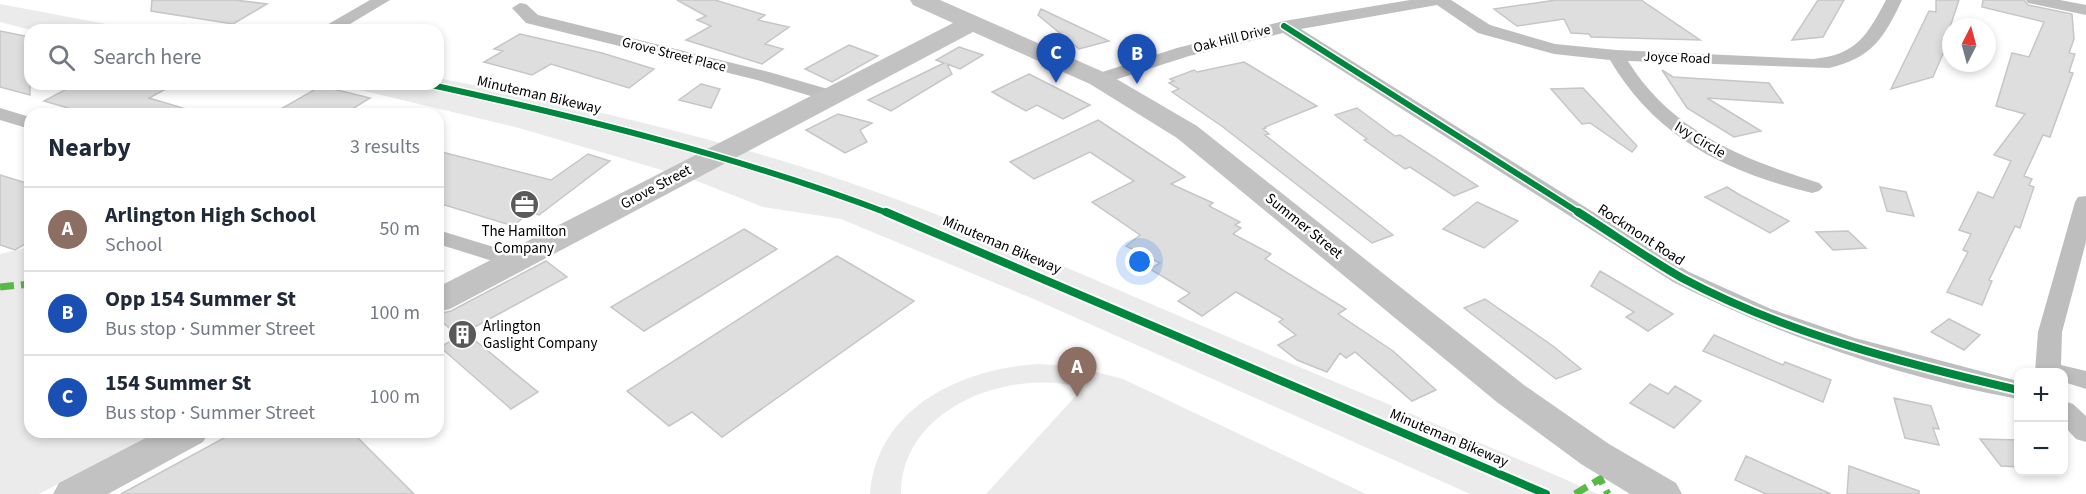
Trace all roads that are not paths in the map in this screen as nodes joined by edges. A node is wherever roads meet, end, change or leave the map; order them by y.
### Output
1 (382, 0) edge
2 (921, 0) edge
3 (1440, 0) edge
4 (1894, 0) edge
5 (2034, 0) edge
6 (520, 8) dead end
7 (2086, 10) edge
8 (971, 23) junction
9 (338, 24) edge
10 (1284, 26) junction
11 (1616, 55) junction
12 (1099, 79) junction
13 (831, 96) junction
14 (0, 114) edge
15 (24, 121) edge
16 (1812, 187) dead end
17 (2086, 202) edge
18 (2083, 230) edge
19 (444, 239) edge
20 (515, 261) junction
21 (444, 298) edge
22 (2054, 368) edge
23 (2068, 375) edge
24 (2086, 380) edge
25 (2014, 389) edge
26 (2068, 415) edge
27 (2086, 432) edge
28 (179, 438) edge
29 (73, 494) edge
30 (1662, 494) edge

1 - 9 street
2 - 8 main road, Summer Street
3 - 10 street, Oak Hill Drive
3 - 11 street, Joyce Road
4 - 11 street, Joyce Road
5 - 7 street
6 - 13 street, Grove Street Place
8 - 12 main road, Summer Street
8 - 13 main road, Grove Street
10 - 12 street, Oak Hill Drive
10 - 25 street, Rockmont Road
11 - 16 street, Ivy Circle
12 - 30 main road, Summer Street
13 - 20 main road, Grove Street
14 - 15 street
17 - 18 street
18 - 22 street
19 - 20 street
20 - 21 main road, Grove Street
23 - 24 street
26 - 27 street
28 - 29 main road

